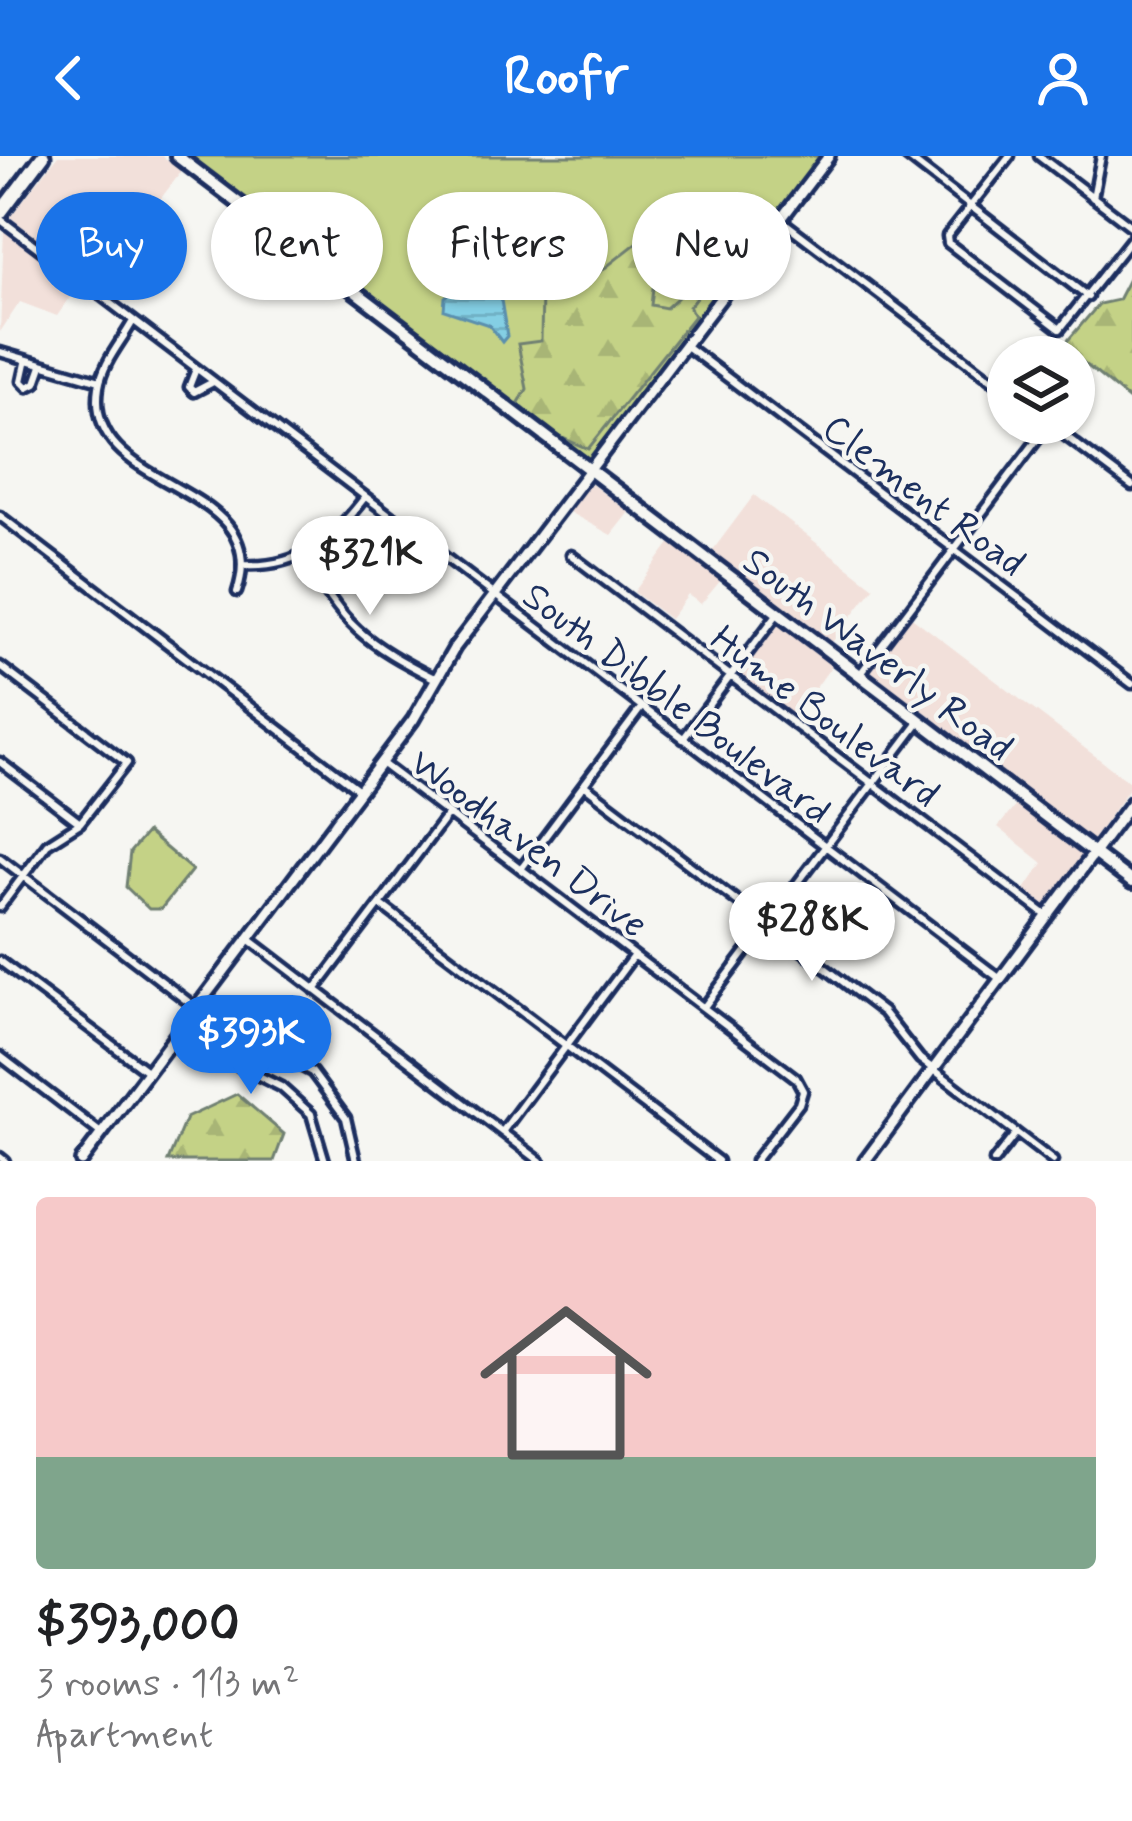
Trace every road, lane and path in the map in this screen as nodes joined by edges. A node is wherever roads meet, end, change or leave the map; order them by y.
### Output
1 (43, 156) edge
2 (177, 156) edge
3 (829, 156) edge
4 (906, 156) edge
5 (1010, 156) edge
6 (1040, 156) edge
7 (1100, 156) edge
8 (1093, 197) junction
9 (970, 206) junction
10 (791, 207) edge
11 (0, 216) edge
12 (1132, 227) edge
13 (791, 228) edge
14 (1132, 238) edge
15 (1088, 297) junction
16 (721, 300) edge
17 (133, 321) junction
18 (686, 346) junction
19 (0, 352) edge
20 (26, 362) junction
21 (42, 366) junction
22 (196, 369) junction
23 (987, 376) edge
24 (100, 381) junction
25 (213, 382) junction
26 (1033, 444) edge
27 (1077, 444) edge
28 (590, 472) junction
29 (1132, 486) edge
30 (365, 497) junction
31 (0, 516) edge
32 (415, 535) junction
33 (429, 546) junction
34 (954, 549) junction
35 (305, 554) junction
36 (571, 555) dead end
37 (242, 565) junction
38 (237, 592) dead end
39 (494, 596) junction
40 (778, 614) junction
41 (0, 666) edge
42 (860, 674) junction
43 (730, 676) junction
44 (436, 679) junction
45 (1132, 685) edge
46 (641, 708) junction
47 (920, 721) junction
48 (682, 739) junction
49 (0, 762) edge
50 (380, 762) junction
51 (873, 784) junction
52 (584, 785) junction
53 (359, 790) junction
54 (1132, 802) edge
55 (448, 814) junction
56 (80, 824) junction
57 (824, 848) junction
58 (1096, 854) junction
59 (0, 858) edge
60 (521, 869) junction
61 (23, 876) junction
62 (1132, 882) edge
63 (380, 904) junction
64 (0, 907) edge
65 (1049, 918) junction
66 (767, 924) junction
67 (246, 937) junction
68 (634, 955) junction
69 (0, 961) edge
70 (1002, 980) junction
71 (315, 990) junction
72 (704, 1007) junction
73 (195, 1008) junction
74 (246, 1038) junction
75 (567, 1046) junction
76 (0, 1056) edge
77 (934, 1070) junction
78 (148, 1072) junction
79 (502, 1132) junction
80 (1016, 1133) junction
81 (102, 1134) junction
82 (82, 1161) edge
83 (326, 1161) edge
84 (356, 1161) edge
85 (540, 1161) edge
86 (718, 1161) edge
87 (755, 1161) edge
88 (865, 1161) edge
89 (994, 1161) edge
90 (1053, 1161) edge

1 - 11 main road
2 - 28 main road, South Waverly Road
3 - 10 street
4 - 9 street
5 - 9 street
6 - 8 street
7 - 8 street
8 - 12 street
9 - 15 street
9 - 15 street
11 - 17 street
13 - 23 street
14 - 15 street
16 - 18 street
17 - 22 street
17 - 24 street
18 - 28 street
18 - 34 street, Clement Road
19 - 20 street
20 - 21 street
20 - 21 street
21 - 24 street
22 - 25 street
22 - 25 street
24 - 37 street
25 - 30 street
26 - 34 street
27 - 29 street
28 - 39 street
28 - 40 main road, South Waverly Road
30 - 32 street
30 - 35 street
31 - 53 street
32 - 33 street
32 - 33 street
33 - 39 street, South Dibble Boulevard
34 - 42 street
34 - 45 street, Clement Road
35 - 37 street
35 - 44 street
36 - 43 street, Hume Boulevard
37 - 38 street
39 - 44 street
39 - 46 street, South Dibble Boulevard
40 - 42 main road, South Waverly Road
40 - 43 street
41 - 56 street
42 - 47 main road, South Waverly Road
43 - 48 street
43 - 51 street, Hume Boulevard
44 - 50 street
46 - 48 street, South Dibble Boulevard
46 - 52 street
47 - 51 street
47 - 58 main road, South Waverly Road
48 - 57 street, South Dibble Boulevard
49 - 56 street
50 - 53 street
50 - 55 street, Woodhaven Drive
51 - 57 street
51 - 65 street, Hume Boulevard
52 - 60 street
52 - 66 street
53 - 67 street
54 - 58 street
55 - 60 street, Woodhaven Drive
55 - 63 street
56 - 61 street
57 - 66 street
57 - 70 street, South Dibble Boulevard
58 - 62 main road, South Waverly Road
58 - 65 street
59 - 61 street
60 - 68 street, Woodhaven Drive
61 - 64 street
61 - 73 street
63 - 71 street
63 - 75 street
65 - 70 street
66 - 72 street
66 - 77 street
67 - 71 street
67 - 73 street
68 - 72 street, Woodhaven Drive
68 - 75 street
69 - 78 street
70 - 77 street
71 - 79 street
72 - 87 street, Woodhaven Drive
73 - 74 street
73 - 78 street
74 - 83 street
74 - 84 street
75 - 79 street
75 - 86 street
76 - 81 street
77 - 80 street
77 - 88 street
78 - 81 street
79 - 85 street
80 - 89 street
80 - 90 street
81 - 82 street

